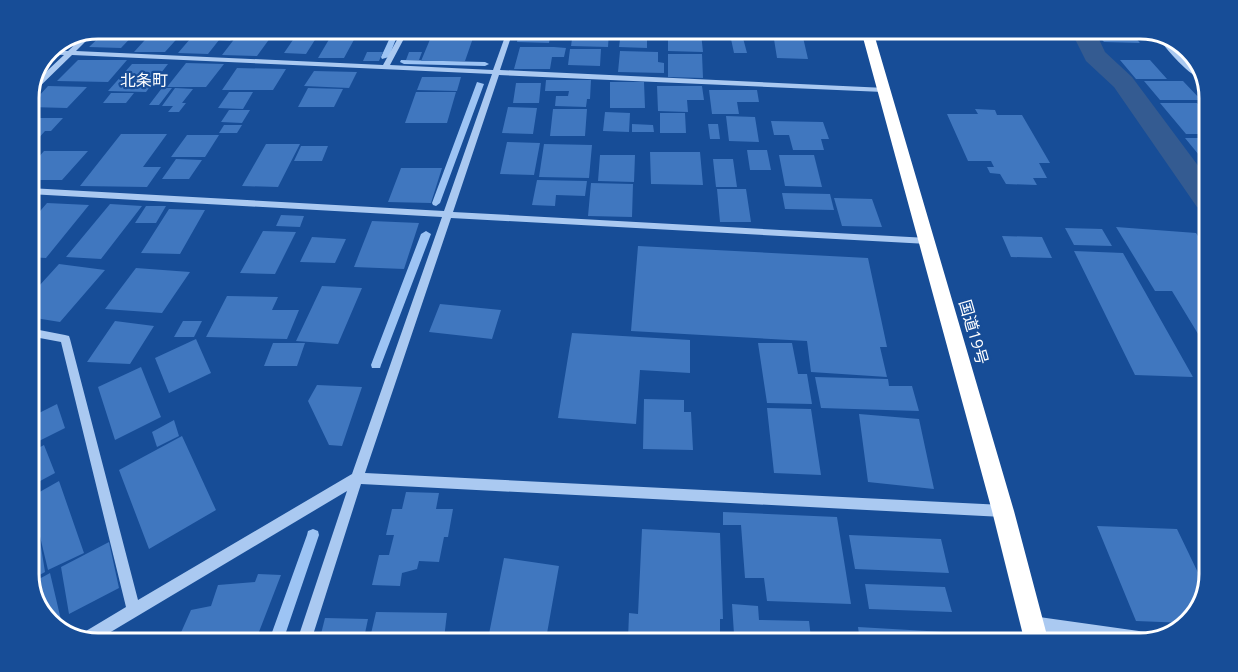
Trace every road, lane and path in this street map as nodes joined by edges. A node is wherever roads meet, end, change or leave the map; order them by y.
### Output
1 (401, 39) edge
2 (507, 39) edge
3 (869, 39) edge
4 (82, 42) edge
5 (1171, 48) edge
6 (60, 53) edge
7 (70, 54) junction
8 (386, 67) junction
9 (1191, 69) edge
10 (496, 73) junction
11 (43, 79) edge
12 (883, 90) junction
13 (39, 192) edge
14 (447, 215) junction
15 (928, 242) junction
16 (39, 334) edge
17 (357, 478) junction
18 (1003, 511) junction
19 (134, 611) junction
20 (1032, 623) junction
21 (97, 633) edge
22 (306, 633) edge
23 (1034, 633) edge
24 (1108, 633) edge

1 - 8 street
2 - 10 street
3 - 12 highway, 国道19号
4 - 7 street
5 - 9 street
6 - 7 street
7 - 8 street
7 - 11 street
8 - 10 street
10 - 12 street
10 - 14 street
12 - 15 highway, 国道19号
13 - 14 street
14 - 15 street
14 - 17 street
15 - 18 highway, 国道19号
16 - 19 street
17 - 18 street
17 - 19 street
17 - 22 street
18 - 20 highway, 国道19号
19 - 21 street
20 - 23 highway, 国道19号
20 - 24 street

